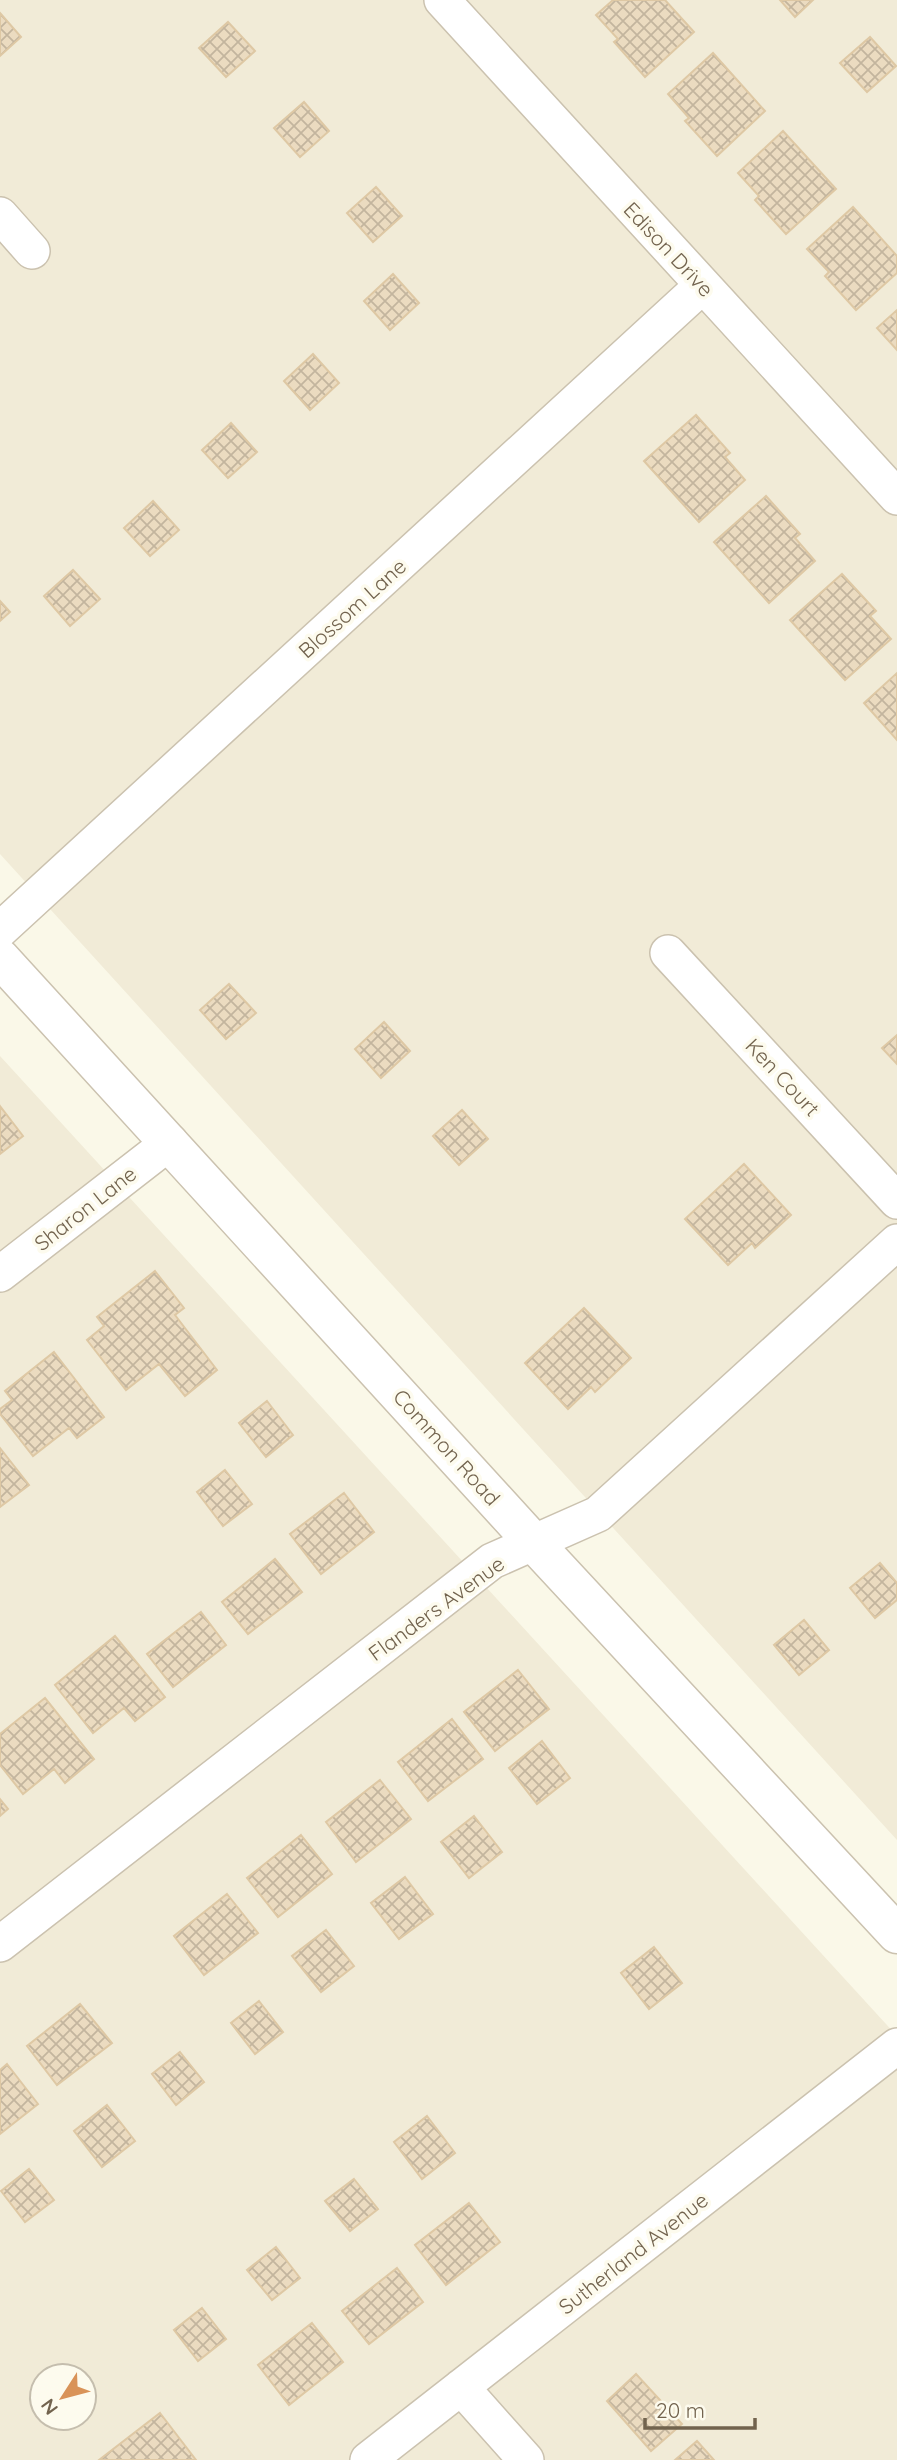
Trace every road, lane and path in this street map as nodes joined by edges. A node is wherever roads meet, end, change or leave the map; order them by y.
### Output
1 (442, 0) edge
2 (0, 215) edge
3 (32, 251) dead end
4 (703, 285) junction
5 (897, 498) edge
6 (0, 930) edge
7 (668, 953) dead end
8 (0, 958) edge
9 (170, 1142) junction
10 (897, 1201) edge
11 (897, 1242) edge
12 (0, 1274) edge
13 (534, 1543) junction
14 (897, 1934) edge
15 (0, 1944) edge
16 (897, 2046) edge
17 (461, 2388) junction
18 (368, 2460) edge
19 (527, 2460) edge

1 - 4 street, Edison Drive
2 - 3 street
4 - 5 street, Edison Drive
4 - 6 street, Blossom Lane
7 - 10 street, Ken Court
8 - 9 street, Common Road
9 - 12 street, Sharon Lane
9 - 13 street, Common Road
11 - 13 street, Flanders Avenue
13 - 14 street, Common Road
13 - 15 street, Flanders Avenue
16 - 17 street, Sutherland Avenue
17 - 18 street, Sutherland Avenue
17 - 19 street

